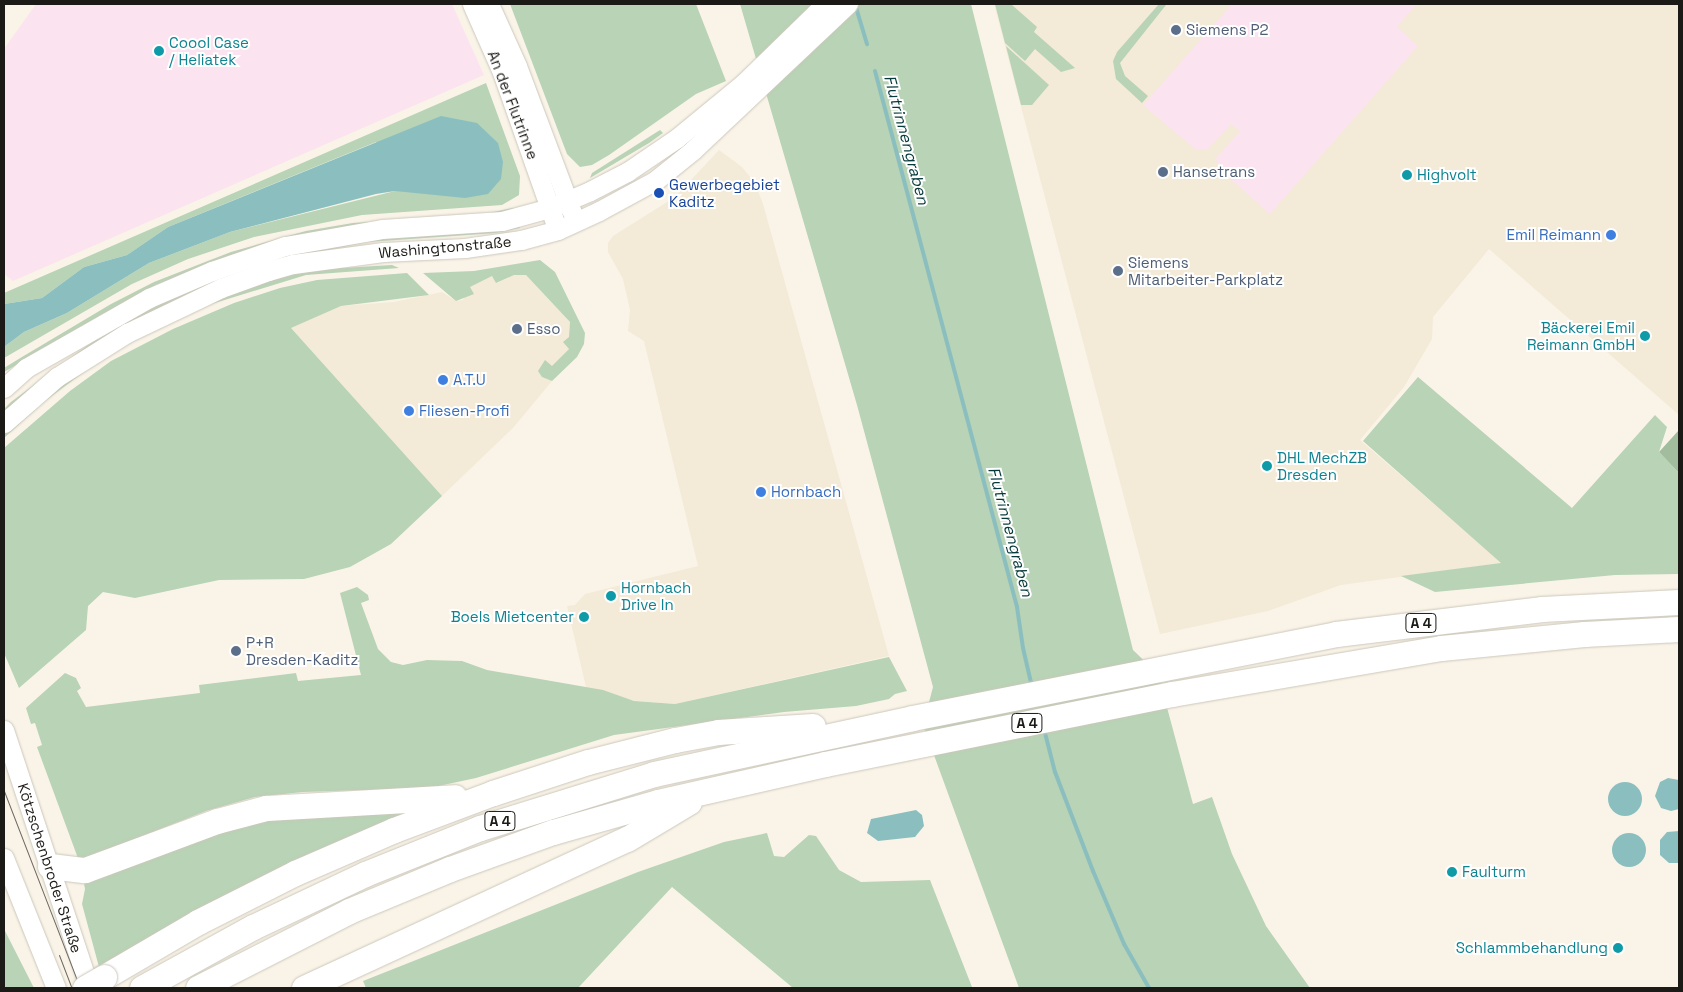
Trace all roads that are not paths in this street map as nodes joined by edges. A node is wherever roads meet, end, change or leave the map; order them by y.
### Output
1 (472, 4) edge
2 (489, 4) edge
3 (825, 4) edge
4 (848, 4) edge
5 (746, 91) junction
6 (568, 201) junction
7 (550, 208) junction
8 (576, 223) junction
9 (558, 230) junction
10 (4, 388) edge
11 (4, 423) edge
12 (1679, 602) edge
13 (1679, 629) edge
14 (883, 724) junction
15 (4, 730) edge
16 (711, 789) junction
17 (493, 793) junction
18 (4, 858) edge
19 (50, 866) junction
20 (92, 981) edge
21 (56, 988) edge
22 (142, 988) edge
23 (198, 988) edge
24 (304, 988) edge

1 - 7 main road, An der Flutrinne
2 - 6 main road, An der Flutrinne
3 - 5 main road, Washingtonstraße
4 - 5 main road, Washingtonstraße
5 - 6 main road, Washingtonstraße
5 - 8 main road, Washingtonstraße
6 - 7 main road, Washingtonstraße
6 - 8 main road, An der Flutrinne
7 - 9 main road, An der Flutrinne
7 - 10 main road, Washingtonstraße
8 - 9 main road, Washingtonstraße
9 - 11 main road, Washingtonstraße
12 - 14 highway, A 4
13 - 16 highway, A 4
14 - 17 highway
14 - 22 highway, A 4
15 - 19 main road, Kötzschenbroder Straße
16 - 23 highway, A 4
16 - 24 highway
17 - 19 highway
17 - 20 highway
18 - 21 main road
19 - 20 main road, Kötzschenbroder Straße

